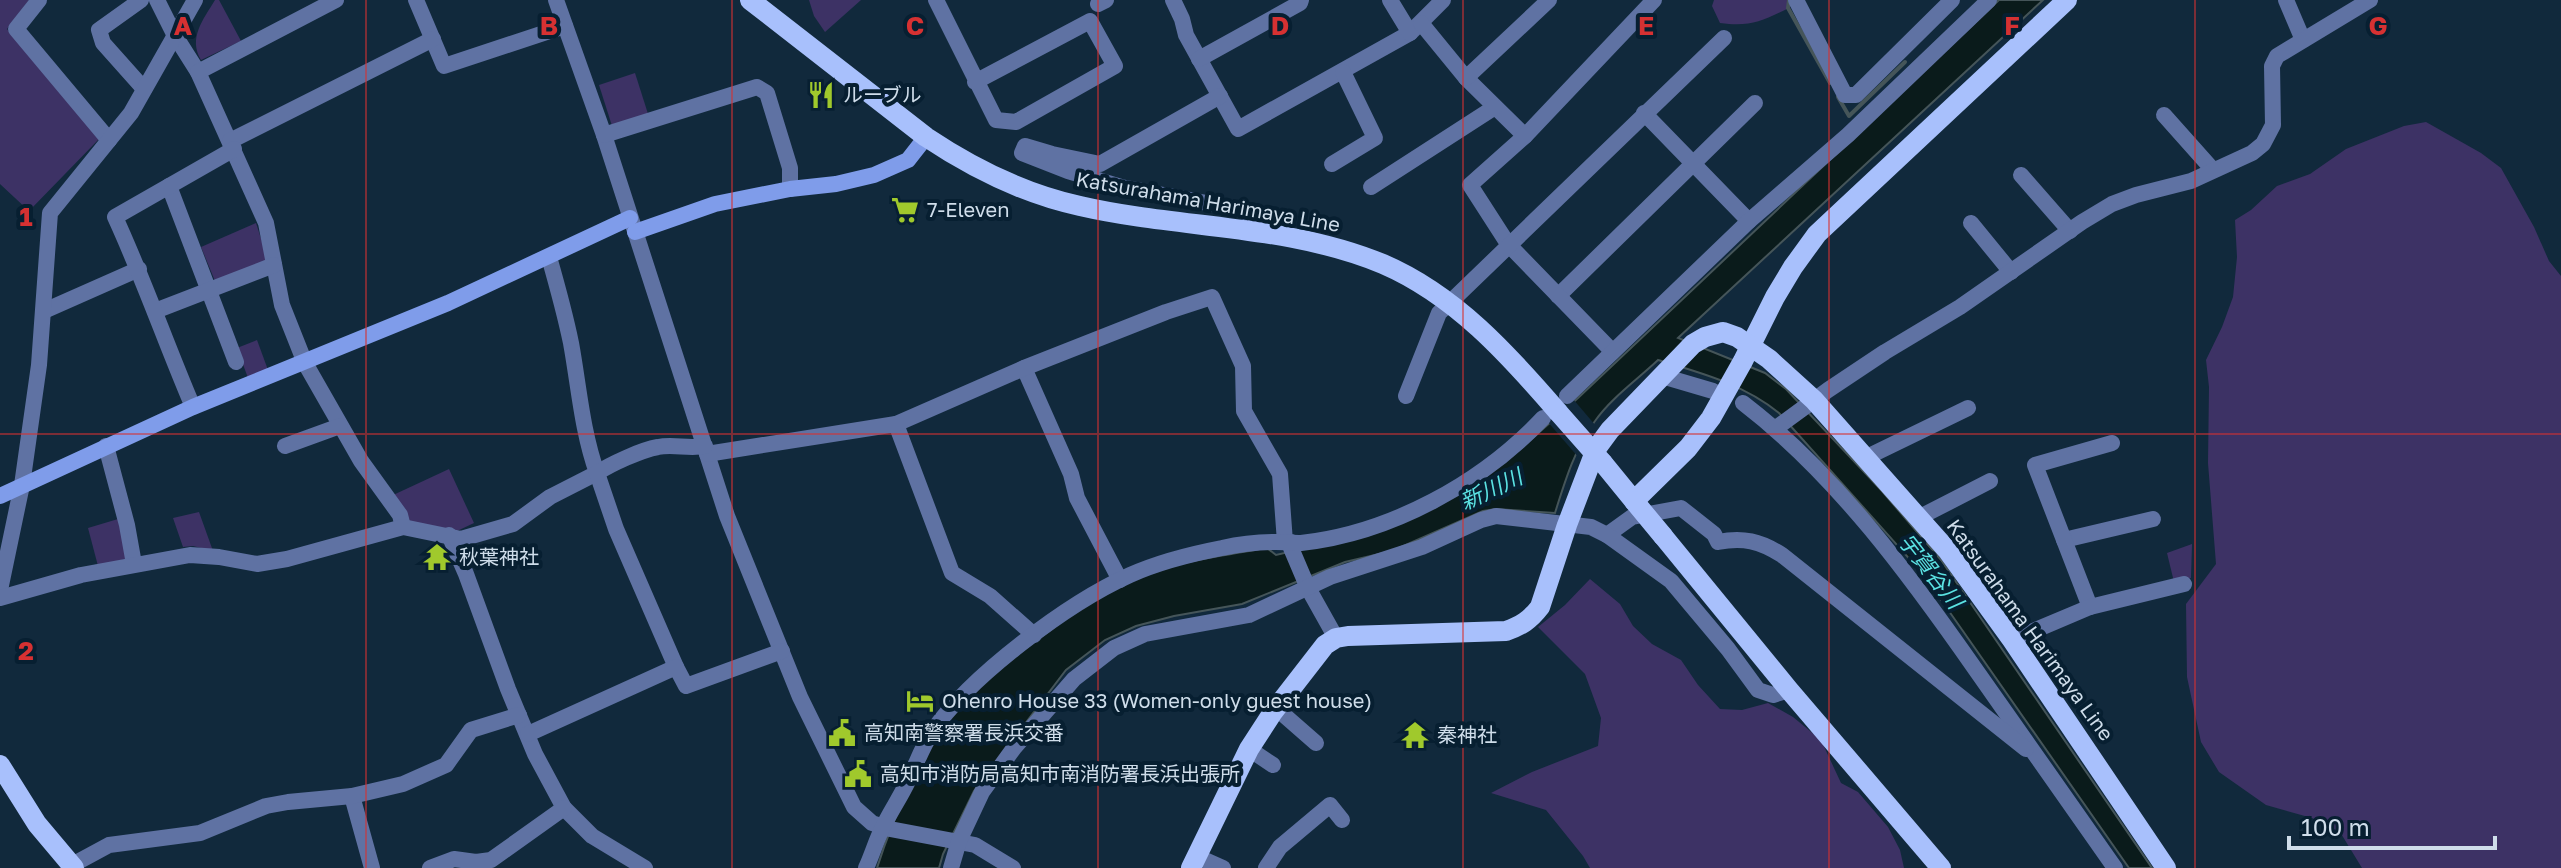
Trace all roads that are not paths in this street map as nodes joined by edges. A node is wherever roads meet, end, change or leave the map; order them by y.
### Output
1 (39, 0) edge
2 (141, 0) edge
3 (157, 0) edge
4 (195, 0) edge
5 (336, 0) edge
6 (416, 0) edge
7 (556, 0) edge
8 (750, 0) edge
9 (936, 0) edge
10 (1173, 0) edge
11 (1301, 0) edge
12 (1390, 0) edge
13 (1443, 0) edge
14 (1549, 0) edge
15 (1654, 0) edge
16 (1796, 0) edge
17 (1952, 0) edge
18 (2067, 0) edge
19 (2286, 0) edge
20 (2370, 0) edge
21 (1987, 1) edge
22 (565, 26) junction
23 (1415, 28) junction
24 (174, 34) junction
25 (1724, 38) dead end
26 (433, 39) junction
27 (2303, 40) junction
28 (1199, 59) junction
29 (198, 72) junction
30 (1343, 72) junction
31 (1466, 78) junction
32 (975, 82) junction
33 (144, 89) junction
34 (1220, 96) junction
35 (1755, 103) dead end
36 (1495, 107) junction
37 (1644, 113) junction
38 (2164, 115) dead end
39 (1016, 122) junction
40 (604, 135) junction
41 (1525, 136) junction
42 (926, 137) junction
43 (109, 140) junction
44 (232, 145) junction
45 (1025, 146) junction
46 (1332, 164) dead end
47 (1695, 164) junction
48 (2213, 170) junction
49 (2021, 175) dead end
50 (169, 186) junction
51 (1371, 187) dead end
52 (790, 189) junction
53 (1749, 221) junction
54 (1971, 223) dead end
55 (633, 225) junction
56 (1253, 230) junction
57 (2070, 231) junction
58 (1508, 244) junction
59 (549, 257) junction
60 (274, 265) junction
61 (139, 269) junction
62 (2011, 272) junction
63 (210, 289) junction
64 (1558, 296) junction
65 (1449, 302) junction
66 (44, 311) junction
67 (155, 311) junction
68 (1612, 351) junction
69 (1747, 354) junction
70 (236, 362) dead end
71 (305, 363) junction
72 (1024, 368) junction
73 (1666, 372) junction
74 (1728, 395) junction
75 (1406, 396) dead end
76 (1810, 403) junction
77 (193, 407) junction
78 (1968, 408) dead end
79 (1556, 409) junction
80 (896, 424) junction
81 (340, 426) junction
82 (1779, 426) junction
83 (2112, 443) dead end
84 (106, 446) junction
85 (285, 446) dead end
86 (706, 450) junction
87 (1865, 458) junction
88 (597, 473) junction
89 (1990, 481) dead end
90 (22, 485) junction
91 (0, 496) edge
92 (1634, 501) junction
93 (1918, 518) junction
94 (2153, 519) dead end
95 (1567, 525) junction
96 (403, 527) junction
97 (449, 535) junction
98 (1607, 535) junction
99 (2064, 540) junction
100 (1289, 544) junction
101 (134, 564) junction
102 (1120, 580) junction
103 (2184, 584) dead end
104 (1307, 585) junction
105 (0, 590) edge
106 (0, 598) edge
107 (2090, 607) junction
108 (1034, 635) junction
109 (1336, 638) junction
110 (2012, 640) junction
111 (782, 651) junction
112 (676, 667) junction
113 (1789, 690) junction
114 (1276, 708) junction
115 (519, 715) junction
116 (528, 734) junction
117 (1316, 743) dead end
118 (1249, 749) junction
119 (2039, 760) junction
120 (0, 765) edge
121 (1273, 765) dead end
122 (352, 796) junction
123 (564, 808) junction
124 (1342, 820) dead end
125 (886, 828) junction
126 (956, 841) junction
127 (1194, 862) edge
128 (73, 866) edge
129 (372, 868) edge
130 (430, 868) edge
131 (645, 868) edge
132 (866, 868) edge
133 (951, 868) edge
134 (1013, 868) edge
135 (1223, 868) edge
136 (1266, 868) edge
137 (1941, 868) edge
138 (2115, 868) edge
139 (2166, 868) edge

1 - 43 street
2 - 33 street
3 - 24 street
4 - 24 street
5 - 29 street
6 - 26 street
7 - 22 street
8 - 42 main road, Katsurahama Harimaya Line
9 - 32 street
10 - 28 street
11 - 28 street
12 - 23 street
13 - 23 street
14 - 31 street
15 - 41 street
16 - 17 street
18 - 69 main road
19 - 27 street
20 - 27 street
21 - 53 street
22 - 26 street
22 - 40 street
23 - 30 street
23 - 31 street
24 - 29 street
24 - 33 street
25 - 37 street
26 - 44 street
27 - 48 street
28 - 34 street
29 - 44 street
30 - 34 street
30 - 46 street
31 - 36 street
32 - 39 street
32 - 39 street
33 - 43 street
34 - 45 street
35 - 47 street
36 - 41 street
36 - 51 street
37 - 47 street
37 - 58 street
38 - 48 street
39 - 45 street
40 - 52 street
40 - 55 street
41 - 58 street
42 - 52 street
42 - 56 main road, Katsurahama Harimaya Line
43 - 66 street
44 - 50 street
44 - 60 street
45 - 56 street
47 - 53 street
47 - 64 street
48 - 57 street
49 - 57 street
50 - 61 street
50 - 63 street
52 - 55 street
53 - 68 street
54 - 62 street
55 - 59 street
55 - 86 street
56 - 65 main road, Katsurahama Harimaya Line
57 - 62 street
58 - 64 street
58 - 65 street
59 - 71 street
59 - 88 street
60 - 63 street
60 - 71 street
61 - 66 street
61 - 67 street
62 - 76 street
63 - 67 street
63 - 70 street
64 - 68 street
65 - 75 street
65 - 79 main road, Katsurahama Harimaya Line
66 - 90 street
67 - 77 street
68 - 79 street
69 - 73 main road, Katsurahama Harimaya Line
69 - 74 main road
69 - 76 main road, Katsurahama Harimaya Line
71 - 77 street
71 - 81 street
72 - 80 street
72 - 100 street
72 - 102 street
73 - 74 street
73 - 95 main road, Katsurahama Harimaya Line
74 - 82 street
74 - 92 main road
76 - 82 street
76 - 87 main road, Katsurahama Harimaya Line
77 - 84 street
78 - 87 street
79 - 92 main road, Katsurahama Harimaya Line, bridge
79 - 100 street
80 - 86 street
80 - 108 street
81 - 85 street
81 - 96 street
82 - 119 street
83 - 99 street
84 - 90 street
84 - 101 street
86 - 88 street
86 - 111 street
87 - 93 main road, Katsurahama Harimaya Line
88 - 97 street
88 - 112 street
89 - 93 street
90 - 91 street
90 - 105 street
92 - 113 main road, Katsurahama Harimaya Line, bridge
93 - 110 main road, Katsurahama Harimaya Line
94 - 99 street
95 - 98 street
95 - 104 street
95 - 109 main road, Katsurahama Harimaya Line
96 - 97 street
96 - 101 street
97 - 115 street
98 - 113 street
98 - 119 street
99 - 107 street
100 - 102 street
100 - 104 street
101 - 106 street
102 - 108 street
103 - 107 street
104 - 109 street
104 - 126 street
107 - 110 street
108 - 125 street
109 - 114 main road
110 - 139 main road, Katsurahama Harimaya Line
111 - 112 street
111 - 125 street
112 - 116 street
113 - 137 main road, Katsurahama Harimaya Line
114 - 117 street
114 - 118 main road
115 - 116 street
115 - 122 street
116 - 123 street
118 - 121 street
118 - 127 main road
119 - 138 street
120 - 128 main road
122 - 128 street
122 - 129 street
123 - 130 street
123 - 131 street
124 - 136 street
125 - 126 street
125 - 132 street
126 - 133 street
126 - 134 street
127 - 135 street

